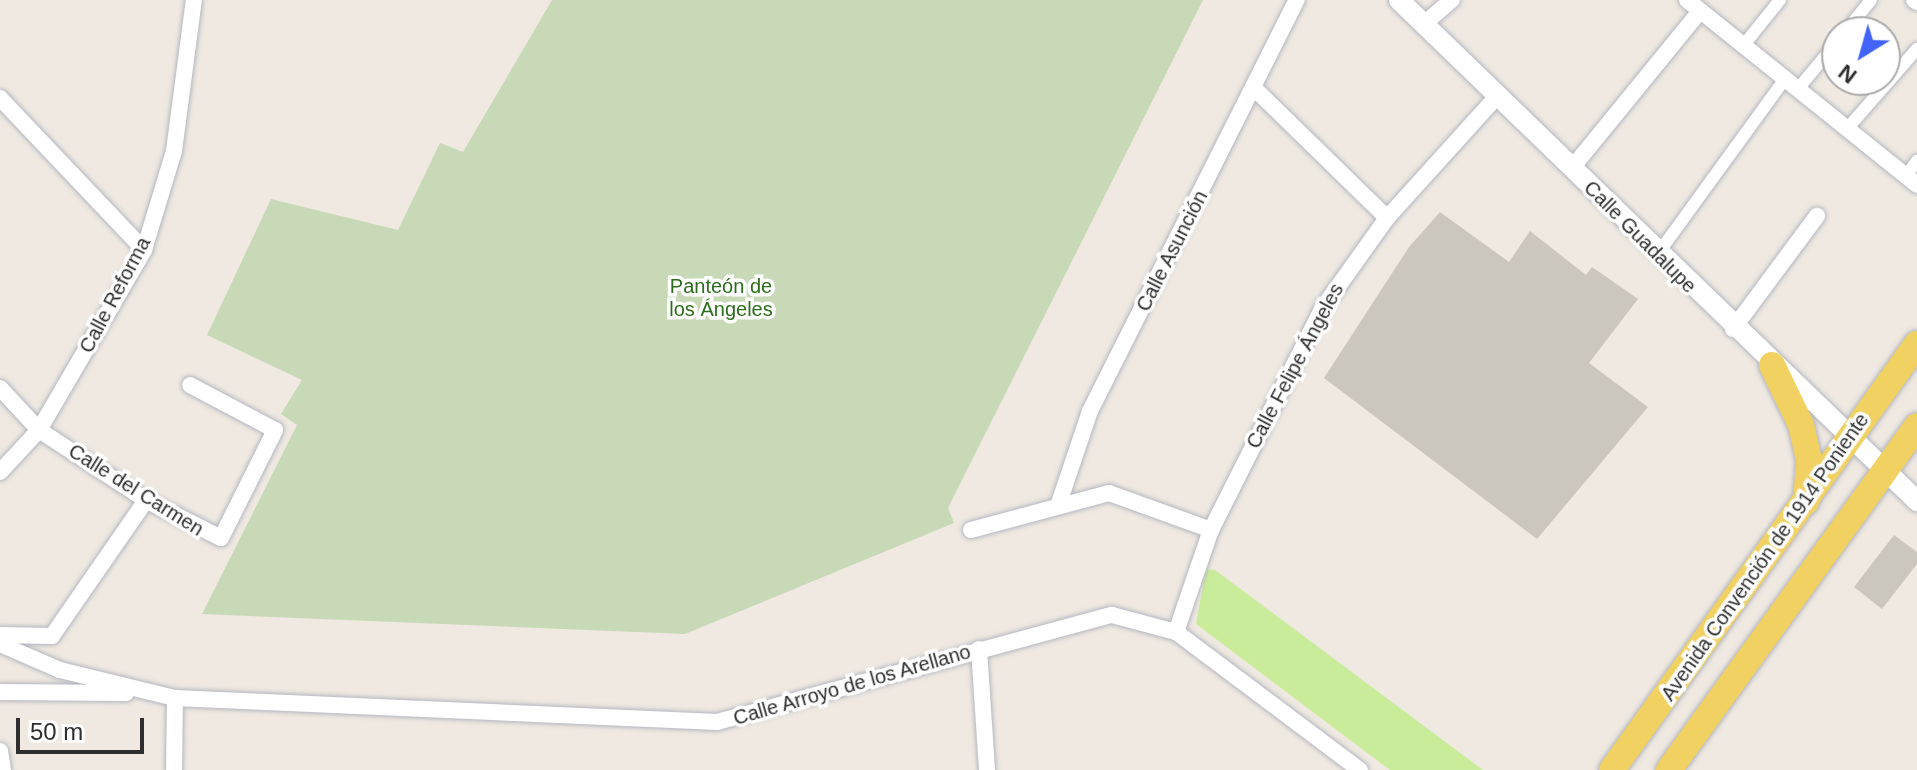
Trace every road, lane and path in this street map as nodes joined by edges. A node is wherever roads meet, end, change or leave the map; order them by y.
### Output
1 (194, 0) edge
2 (1297, 0) edge
3 (1399, 0) edge
4 (1452, 0) edge
5 (1780, 0) edge
6 (1871, 0) edge
7 (1698, 4) edge
8 (1858, 16) edge
9 (1424, 24) junction
10 (1743, 46) junction
11 (1917, 49) edge
12 (1821, 57) edge
13 (1791, 85) junction
14 (1254, 88) junction
15 (1498, 95) junction
16 (0, 98) edge
17 (1846, 130) junction
18 (1917, 161) edge
19 (1572, 168) junction
20 (1911, 180) edge
21 (1817, 216) dead end
22 (1387, 218) junction
23 (144, 250) junction
24 (1657, 255) junction
25 (1733, 329) junction
26 (1917, 344) edge
27 (1772, 365) junction
28 (190, 385) dead end
29 (0, 388) edge
30 (1917, 426) edge
31 (39, 430) junction
32 (1850, 437) junction
33 (1885, 470) junction
34 (0, 472) edge
35 (146, 500) junction
36 (1917, 501) edge
37 (1806, 502) junction
38 (1058, 506) junction
39 (971, 530) dead end
40 (1211, 530) junction
41 (1176, 632) junction
42 (0, 635) edge
43 (0, 644) edge
44 (979, 649) junction
45 (0, 692) edge
46 (147, 693) junction
47 (175, 698) junction
48 (0, 751) edge
49 (3, 770) edge
50 (174, 770) edge
51 (987, 770) edge
52 (1360, 770) edge
53 (1612, 770) edge
54 (1669, 770) edge

1 - 23 street, Calle Reforma
2 - 14 street, Calle Asunción
3 - 9 street, Calle Guadalupe
4 - 9 street
5 - 10 street
6 - 8 street
7 - 10 street
7 - 19 street
9 - 15 street, Calle Guadalupe
10 - 13 street
11 - 17 street
12 - 13 street
13 - 17 street
13 - 24 street
14 - 22 street
14 - 38 street, Calle Asunción
15 - 19 street, Calle Guadalupe
15 - 22 street, Calle Felipe Ángeles
16 - 23 street
17 - 20 street
18 - 20 street
19 - 24 street, Calle Guadalupe
21 - 25 street
22 - 40 street, Calle Felipe Ángeles
23 - 31 street, Calle Reforma
24 - 25 street, Calle Guadalupe
25 - 27 street, Calle Guadalupe
26 - 32 main road, Avenida Convención de 1914 Poniente
27 - 32 street, Calle Guadalupe
27 - 37 main road
28 - 35 street, Calle del Carmen
29 - 31 street, Calle del Carmen
30 - 33 main road
31 - 34 street, Calle Reforma
31 - 35 street, Calle del Carmen
32 - 33 street, Calle Guadalupe
32 - 37 main road, Avenida Convención de 1914 Poniente
33 - 36 street, Calle Guadalupe
33 - 54 main road
35 - 42 street
37 - 53 main road, Avenida Convención de 1914 Poniente
38 - 39 street
38 - 40 street
40 - 41 street, Calle Felipe Ángeles
41 - 44 street, Calle Arroyo de los Arellano
41 - 52 street, Calle Arroyo de los Arellano
43 - 46 street, Calle Arroyo de los Arellano
44 - 47 street, Calle Arroyo de los Arellano
44 - 51 street
45 - 46 street, Calle Arroyo de los Arellano
46 - 47 street, Calle Arroyo de los Arellano
47 - 50 street
48 - 49 street

